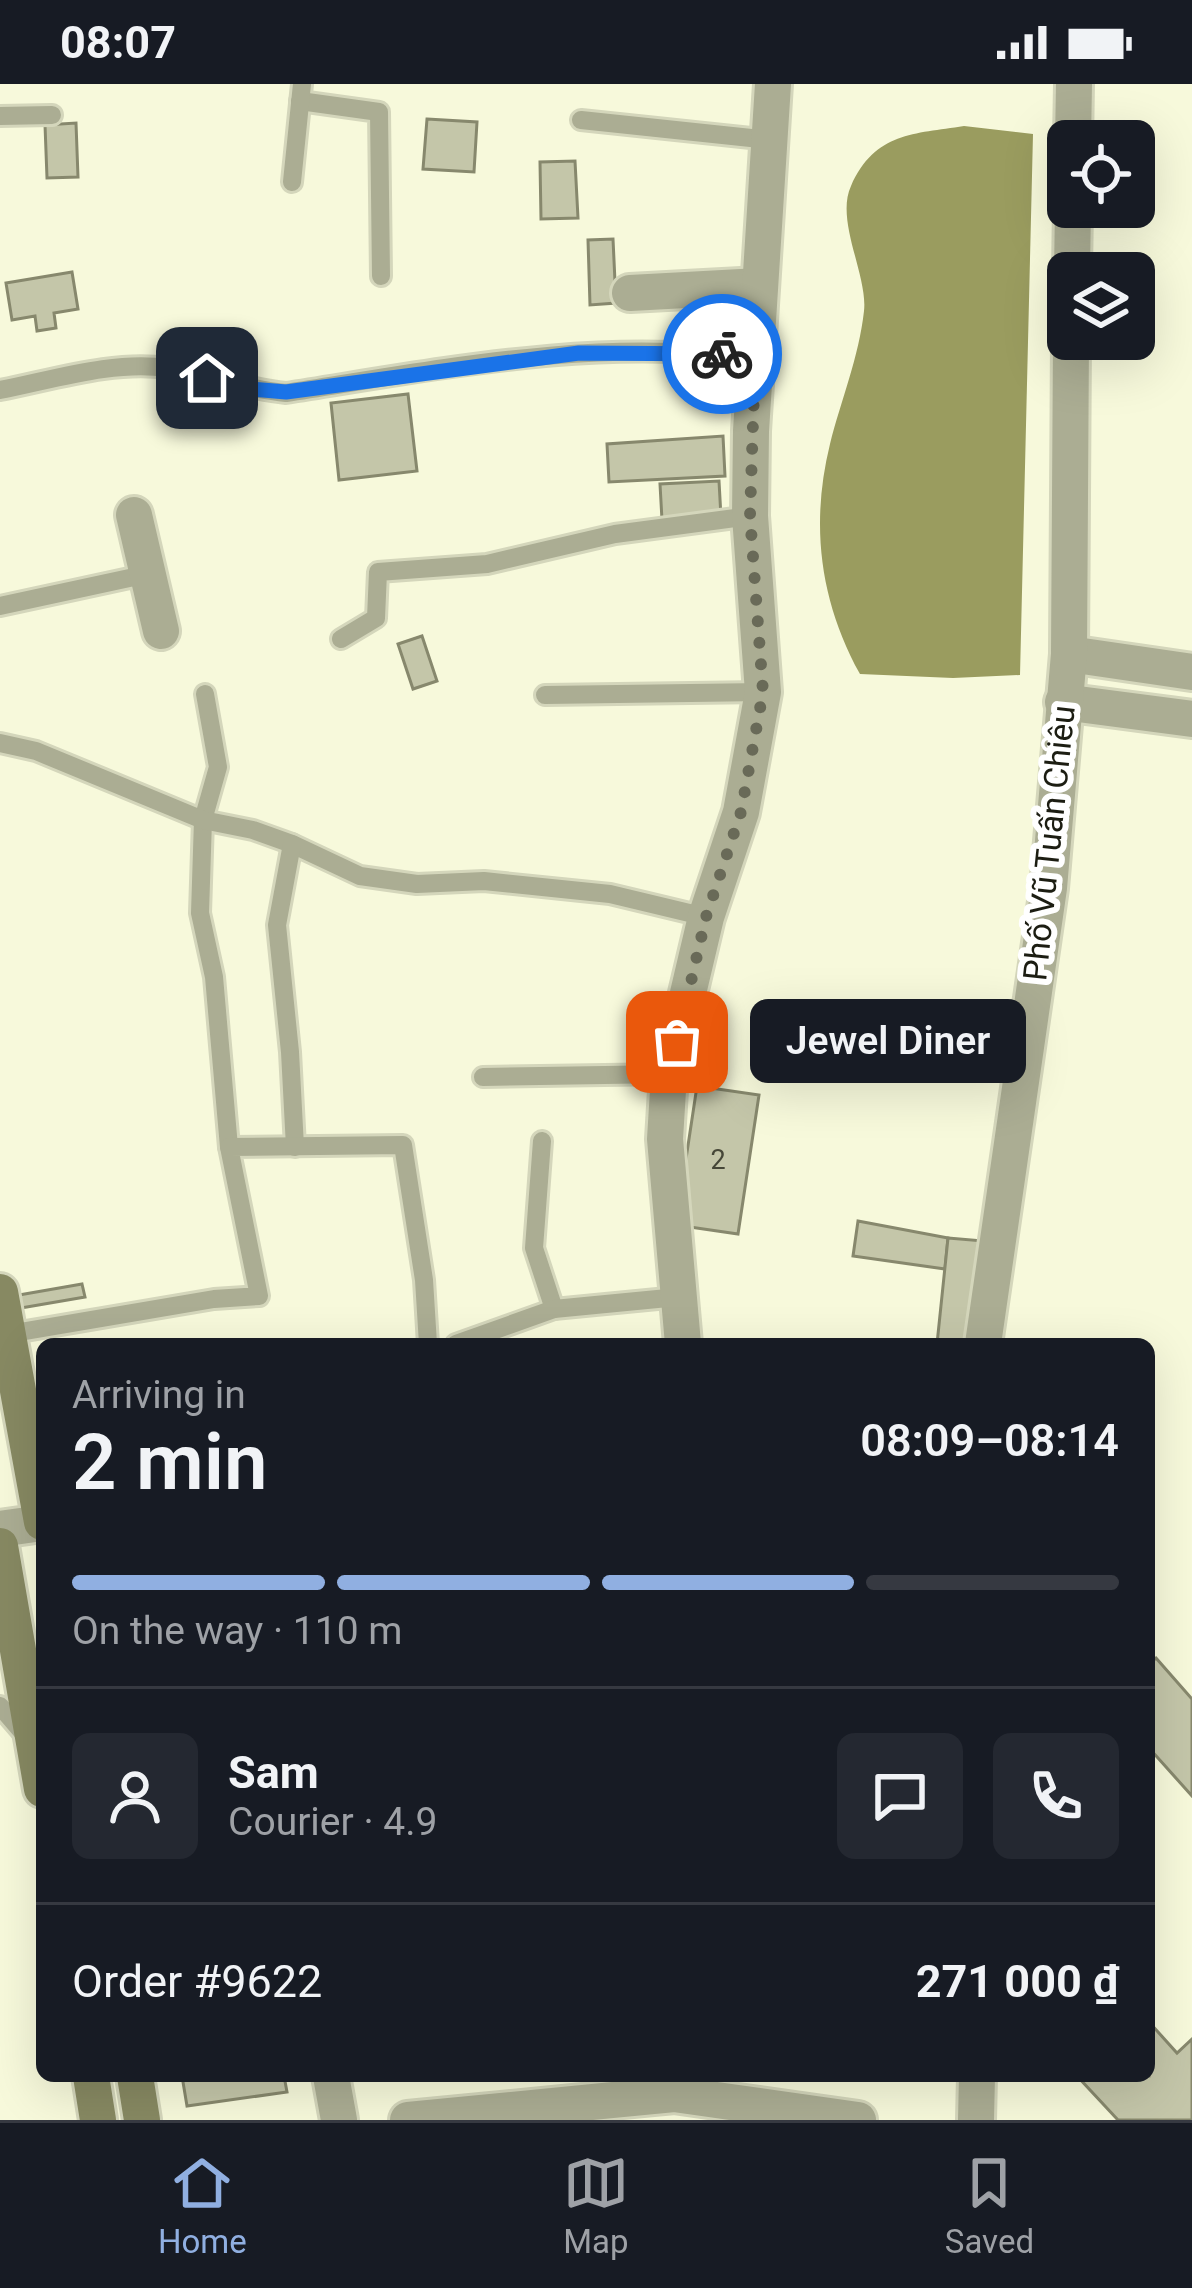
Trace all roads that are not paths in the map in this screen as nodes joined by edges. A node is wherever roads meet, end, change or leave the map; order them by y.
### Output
1 (773, 84) edge
2 (1074, 84) edge
3 (301, 92) edge
4 (0, 116) edge
5 (52, 116) dead end
6 (1073, 120) edge
7 (581, 121) dead end
8 (770, 140) junction
9 (292, 182) dead end
10 (381, 276) dead end
11 (760, 286) junction
12 (630, 293) dead end
13 (755, 360) junction
14 (1072, 360) edge
15 (0, 390) edge
16 (134, 515) dead end
17 (750, 516) junction
18 (148, 574) junction
19 (0, 607) edge
20 (161, 631) dead end
21 (341, 640) dead end
22 (1069, 654) junction
23 (1192, 672) edge
24 (763, 692) junction
25 (205, 694) dead end
26 (545, 694) dead end
27 (1063, 702) junction
28 (1192, 719) edge
29 (0, 743) edge
30 (203, 820) junction
31 (292, 844) junction
32 (706, 917) junction
33 (669, 1074) junction
34 (483, 1077) dead end
35 (542, 1141) dead end
36 (295, 1147) junction
37 (229, 1148) junction
38 (0, 1292) edge
39 (678, 1297) junction
40 (554, 1310) junction
41 (8, 1334) junction
42 (428, 1338) edge
43 (473, 1338) edge
44 (682, 1338) edge
45 (983, 1338) edge
46 (36, 1489) edge
47 (36, 1523) edge
48 (0, 1529) edge
49 (0, 1546) edge
50 (0, 1706) edge
51 (34, 1746) junction
52 (36, 1757) edge
53 (92, 2082) edge
54 (136, 2082) edge
55 (332, 2082) edge
56 (977, 2082) edge
57 (98, 2120) edge
58 (142, 2120) edge
59 (339, 2120) edge
60 (408, 2120) edge
61 (858, 2120) edge
62 (976, 2120) edge

1 - 8 street
2 - 6 street
3 - 9 lane
3 - 10 lane
4 - 5 lane
7 - 8 lane
8 - 11 street
11 - 12 street
11 - 13 street
13 - 15 lane
13 - 17 street
14 - 22 street, Phố Vũ Tuấn Chiêu
16 - 18 street
17 - 21 lane
17 - 24 street
18 - 19 lane
18 - 20 street
22 - 23 street
22 - 27 street, Phố Vũ Tuấn Chiêu
24 - 26 lane
24 - 32 street
25 - 30 lane
27 - 28 street
27 - 45 street, Phố Vũ Tuấn Chiêu
29 - 30 lane
30 - 31 lane
30 - 37 lane
31 - 32 lane
31 - 36 lane
32 - 33 street
33 - 34 lane
33 - 39 street
35 - 40 lane
36 - 37 lane
36 - 42 lane
37 - 41 lane
38 - 41 main road
39 - 40 lane
39 - 44 street
40 - 43 lane
41 - 46 main road
47 - 48 street
49 - 51 main road
50 - 51 lane
51 - 52 main road
53 - 57 main road
54 - 58 main road
55 - 59 street
56 - 62 street
60 - 61 street

